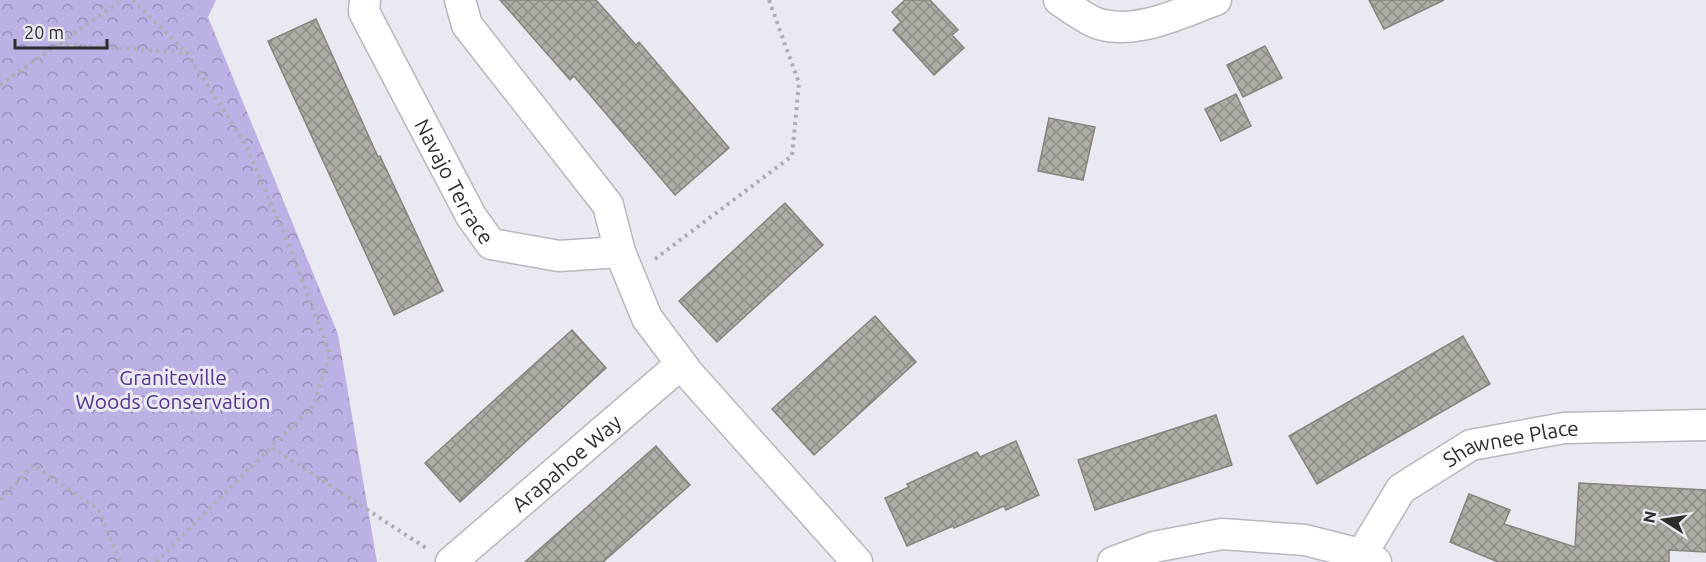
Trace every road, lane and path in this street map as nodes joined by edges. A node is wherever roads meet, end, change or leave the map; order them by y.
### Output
1 (122, 0) edge
2 (134, 0) edge
3 (365, 0) edge
4 (460, 0) edge
5 (768, 0) edge
6 (1059, 0) edge
7 (1216, 0) edge
8 (59, 44) junction
9 (187, 53) junction
10 (0, 85) edge
11 (625, 265) junction
12 (681, 364) junction
13 (1706, 425) edge
14 (271, 447) junction
15 (0, 500) edge
16 (439, 556) edge
17 (1364, 559) edge
18 (120, 562) edge
19 (156, 562) edge
20 (857, 562) edge
21 (1113, 562) edge

1 - 8 path
2 - 9 path
3 - 11 street, Navajo Terrace
4 - 11 street
5 - 11 path
6 - 7 street
8 - 9 path
8 - 10 path
9 - 14 path
11 - 12 street
12 - 16 street, Arapahoe Way
12 - 20 street
13 - 17 street, Shawnee Place
14 - 16 path
14 - 19 path
15 - 18 path
17 - 21 street

